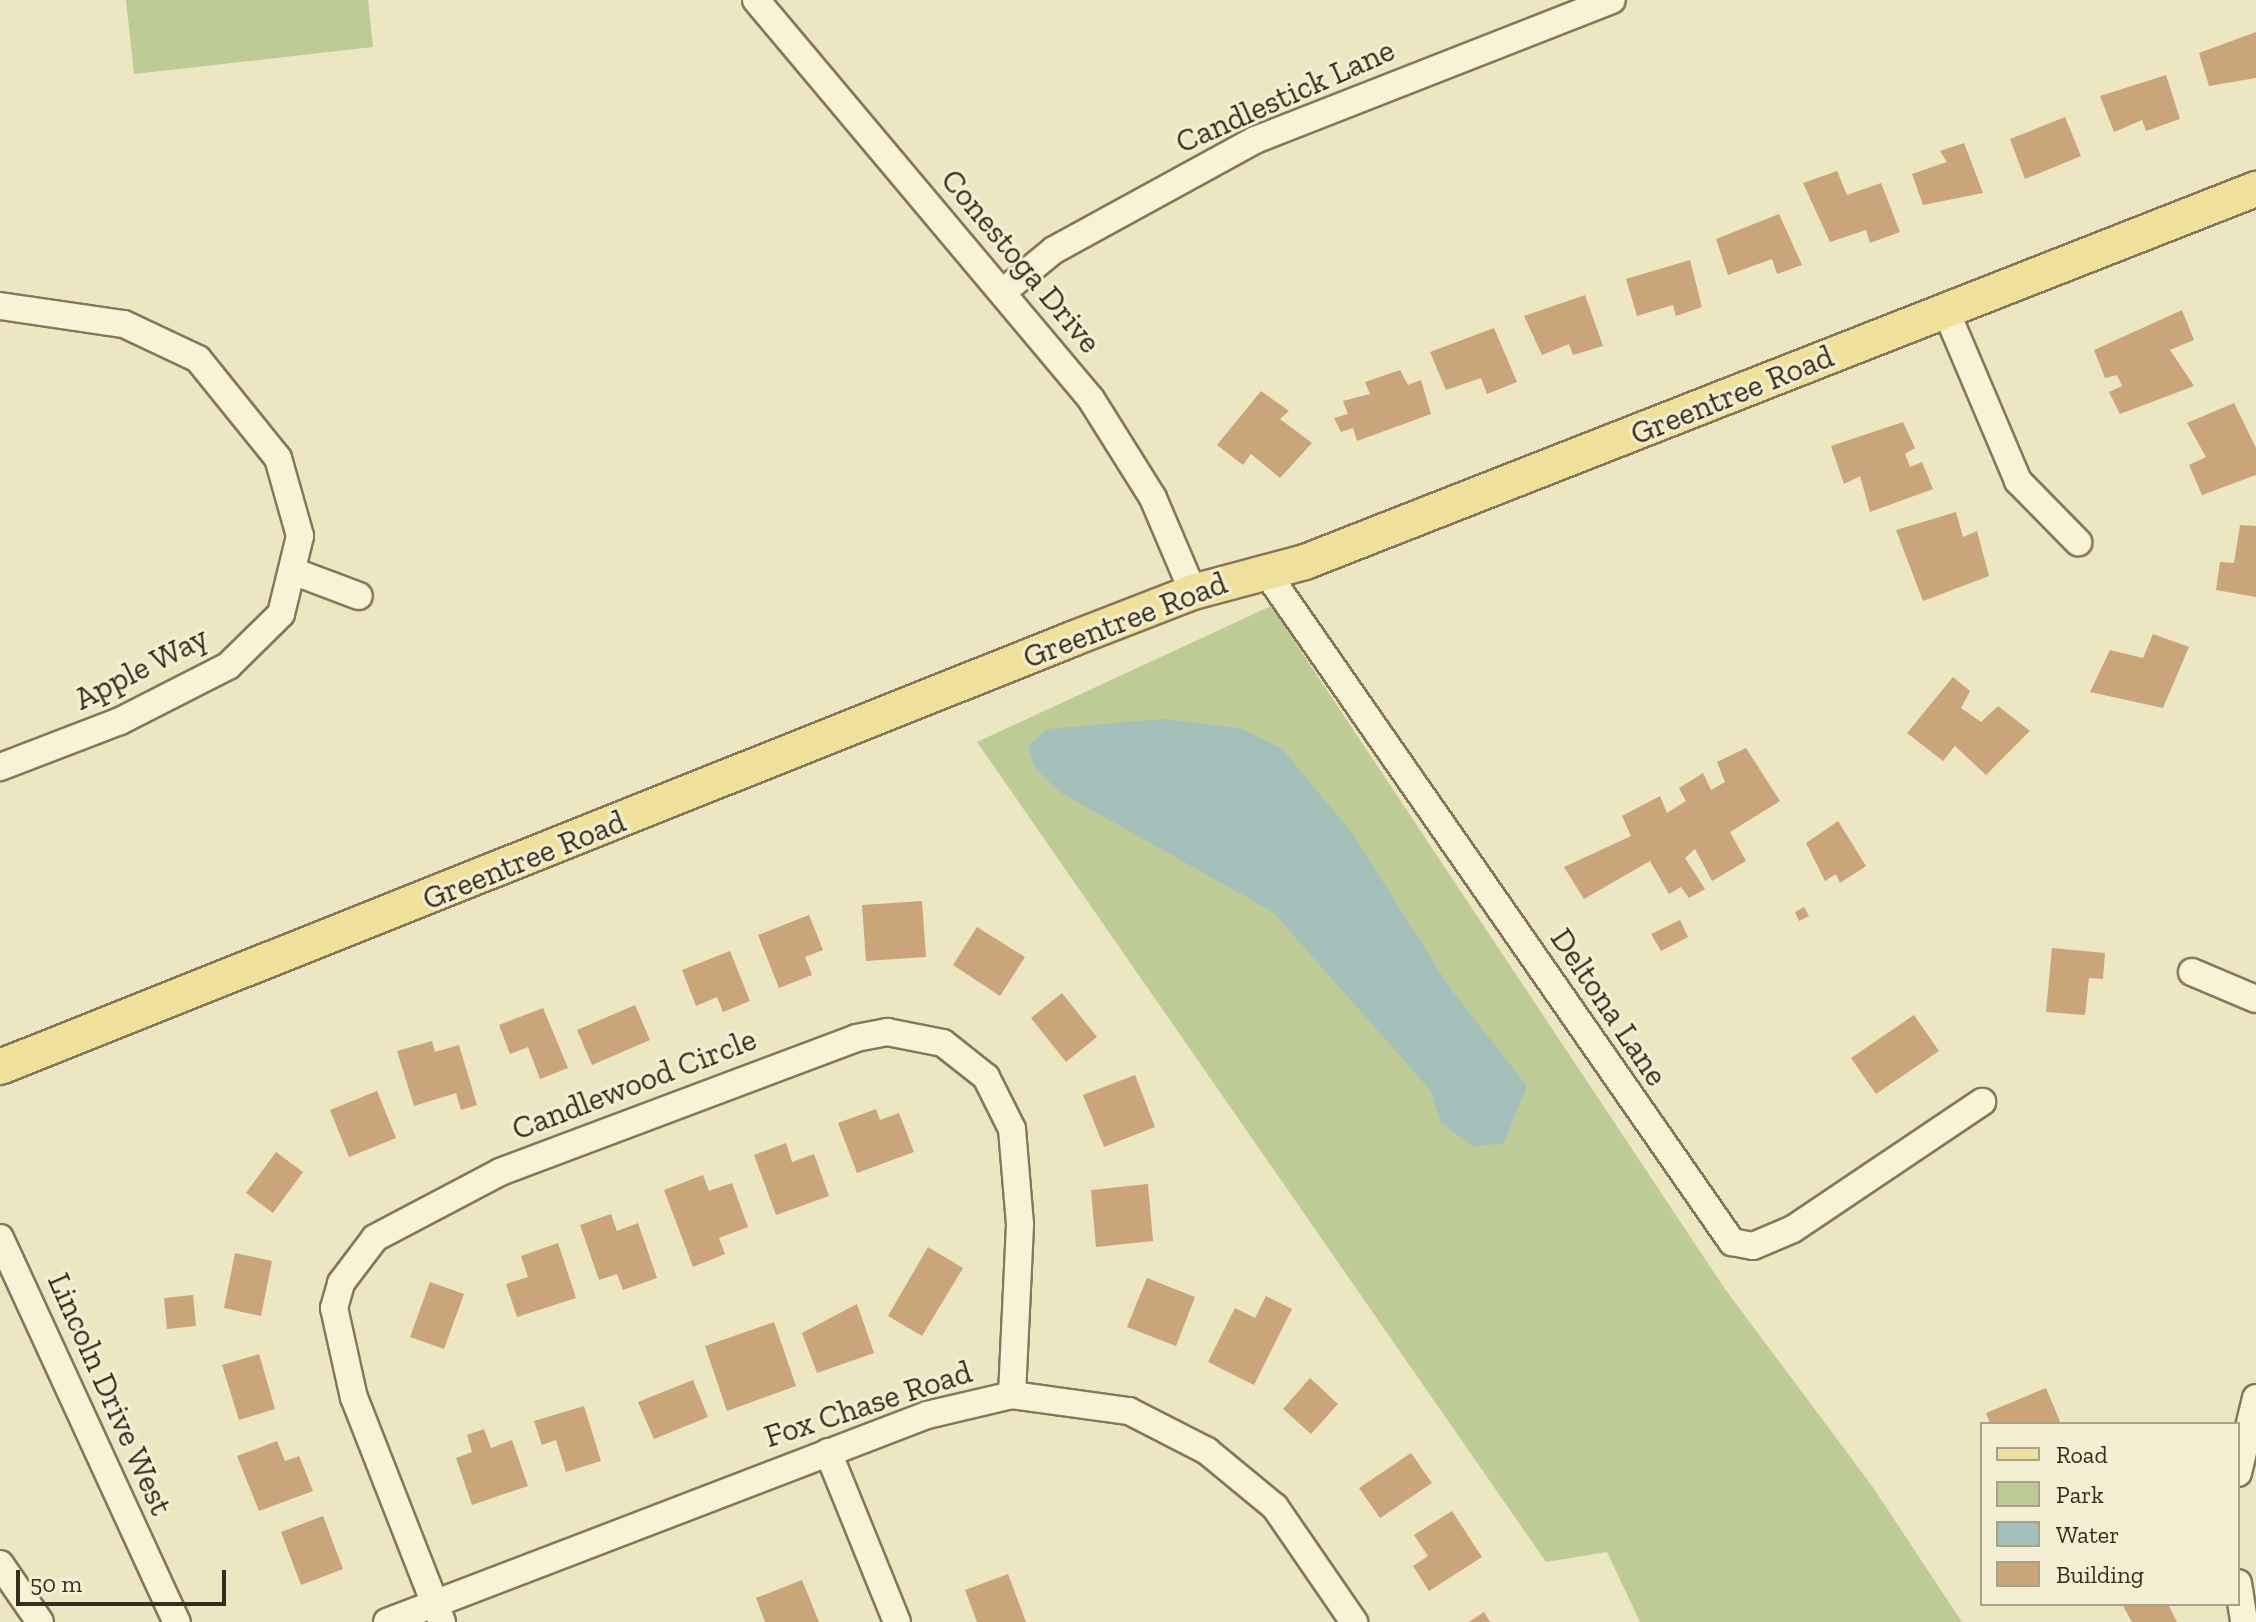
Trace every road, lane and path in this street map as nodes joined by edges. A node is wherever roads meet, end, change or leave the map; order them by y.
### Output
1 (756, 0) edge
2 (1612, 0) edge
3 (2256, 189) edge
4 (1004, 291) junction
5 (0, 306) edge
6 (1946, 311) junction
7 (2078, 542) dead end
8 (1264, 569) junction
9 (295, 572) junction
10 (1193, 592) junction
11 (359, 596) dead end
12 (0, 767) edge
13 (2192, 972) dead end
14 (2256, 999) edge
15 (0, 1067) edge
16 (1982, 1102) dead end
17 (0, 1238) edge
18 (7, 1270) edge
19 (1012, 1395) junction
20 (2256, 1398) edge
21 (828, 1452) junction
22 (2240, 1465) edge
23 (0, 1564) edge
24 (2240, 1596) edge
25 (438, 1613) edge
26 (40, 1622) edge
27 (177, 1622) edge
28 (387, 1622) edge
29 (897, 1622) edge
30 (1354, 1622) edge
31 (2244, 1622) edge

1 - 4 street, Conestoga Drive
2 - 4 street, Candlestick Lane
3 - 6 main road, Greentree Road
4 - 10 street, Conestoga Drive
5 - 9 street, Apple Way
6 - 7 street
6 - 8 main road, Greentree Road
8 - 10 main road, Greentree Road
8 - 16 street, Deltona Lane
9 - 11 street
9 - 12 street, Apple Way
10 - 15 main road, Greentree Road
13 - 14 street
17 - 18 street, Lincoln Drive West
18 - 27 street, Lincoln Drive West
19 - 21 street, Fox Chase Road
19 - 25 street, Candlewood Circle
19 - 30 street, Fox Chase Road
20 - 22 street
21 - 25 street, Fox Chase Road
21 - 29 street
23 - 26 street
24 - 31 street
25 - 28 street, Fox Chase Road

